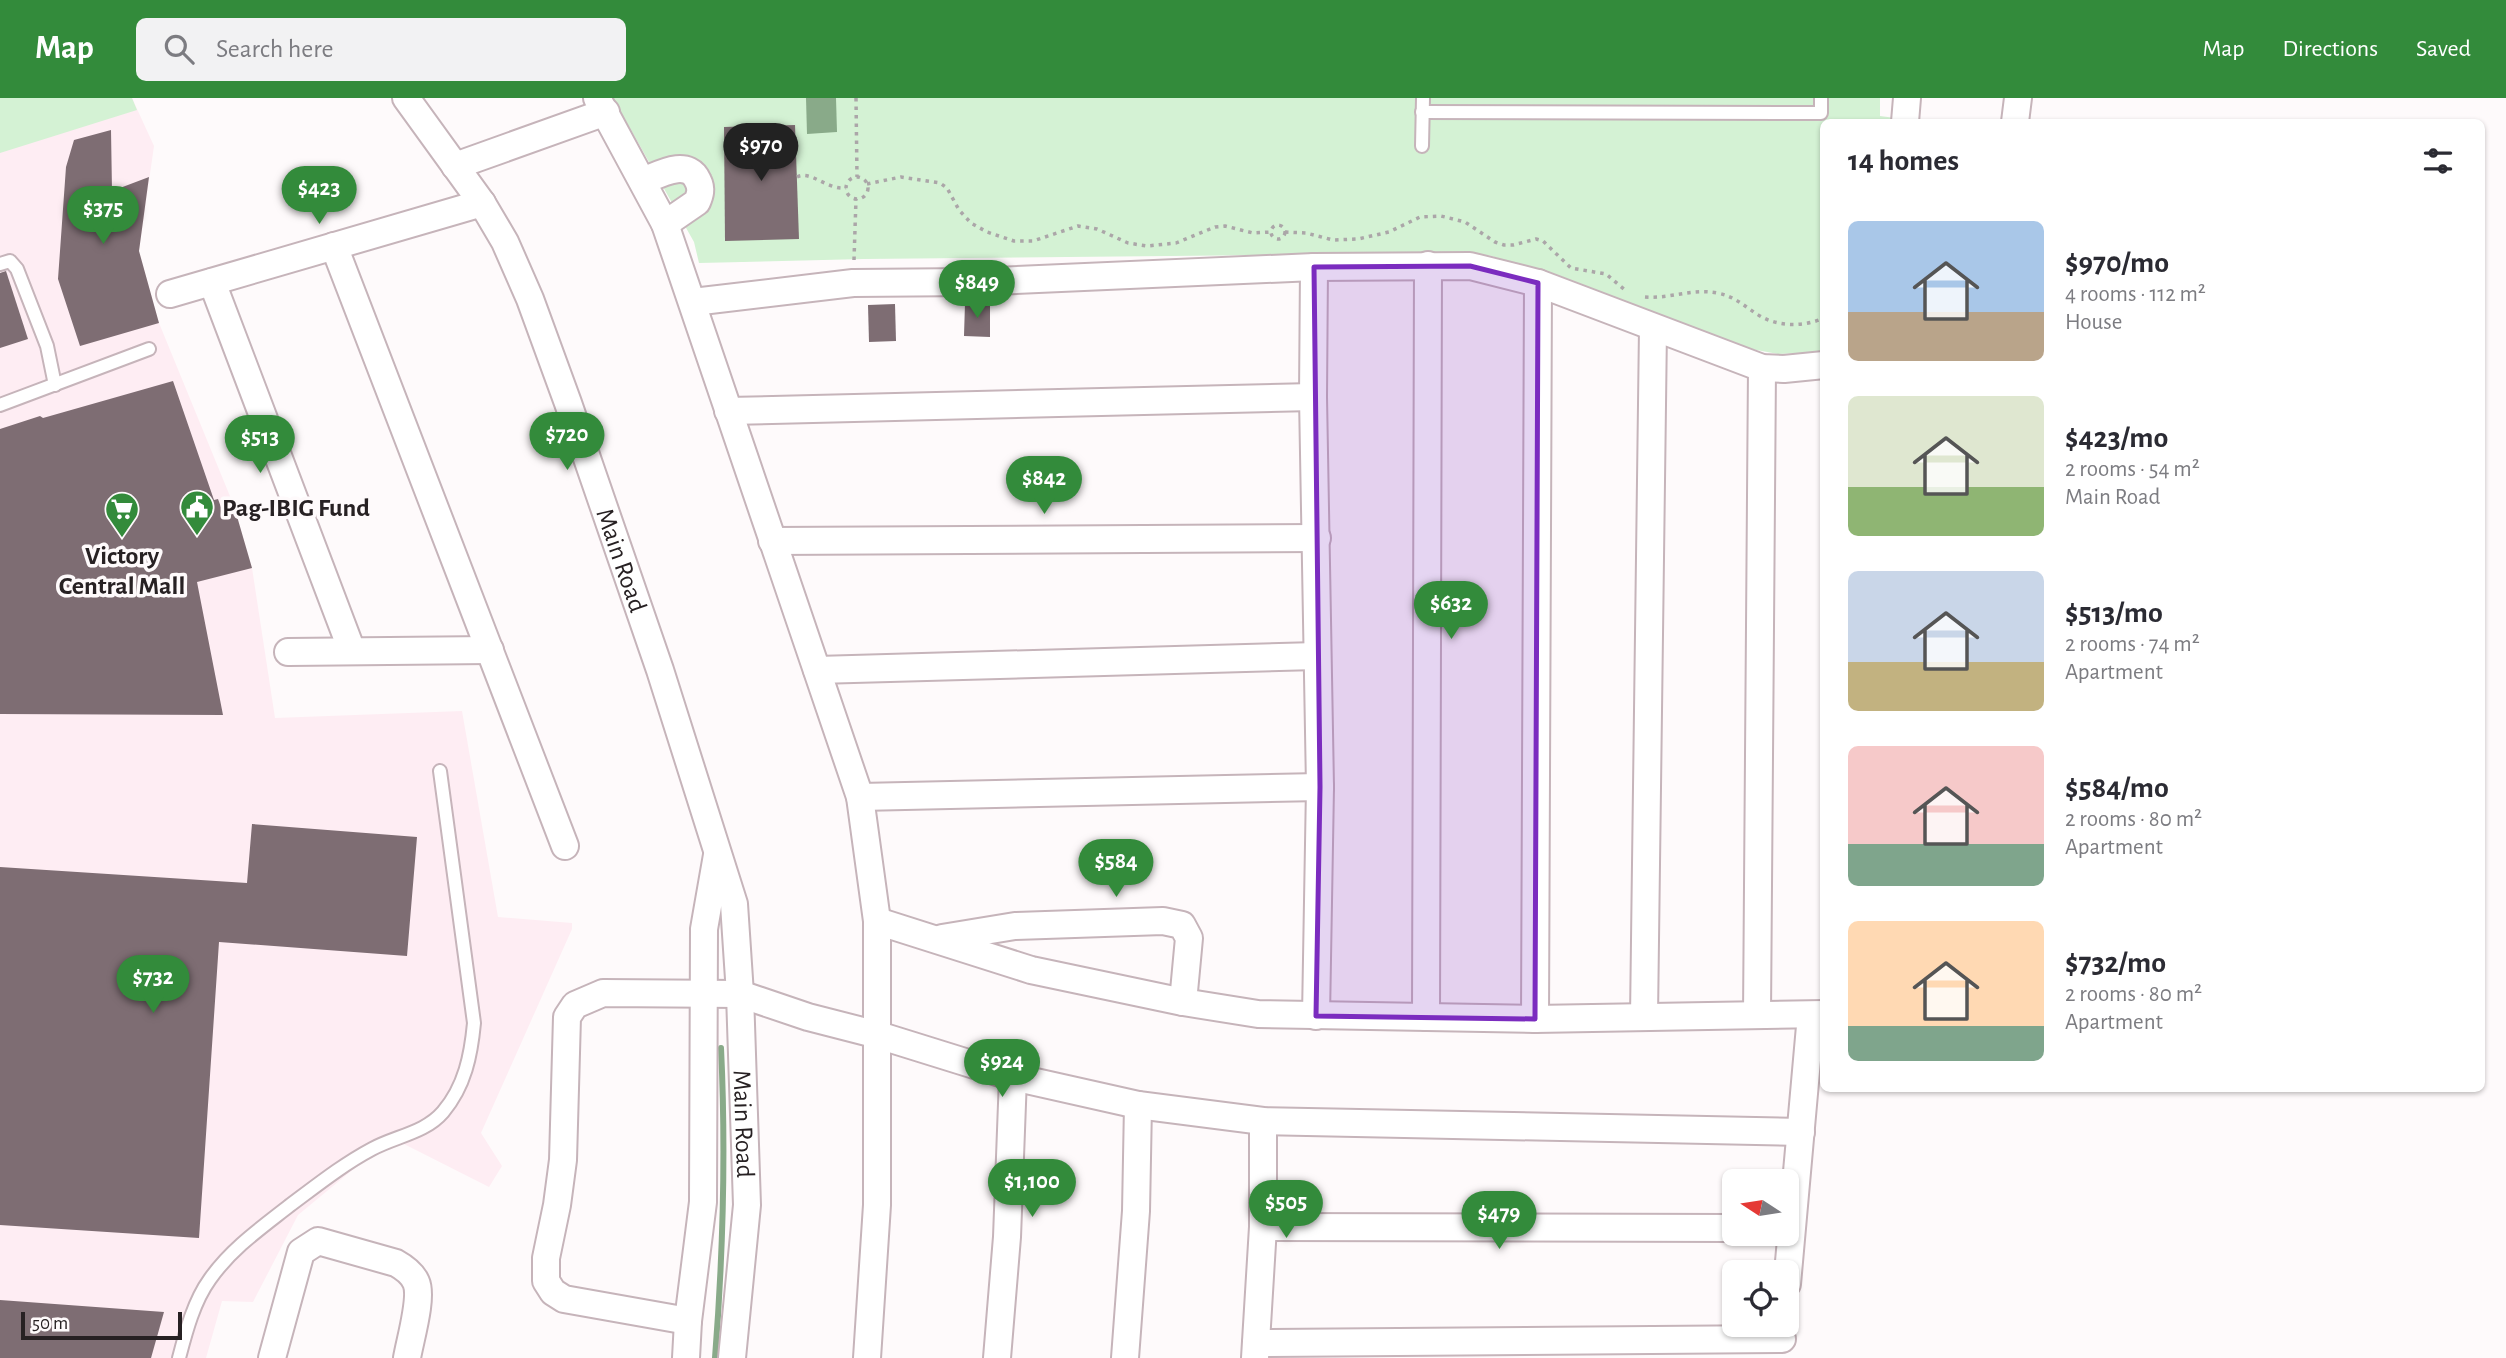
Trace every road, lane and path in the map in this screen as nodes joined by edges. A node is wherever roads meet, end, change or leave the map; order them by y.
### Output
1 (406, 98) edge
2 (856, 98) edge
3 (1821, 98) edge
4 (1907, 98) edge
5 (2018, 98) edge
6 (601, 105) edge
7 (1423, 105) edge
8 (1905, 119) edge
9 (2015, 119) edge
10 (1422, 146) dead end
11 (455, 166) junction
12 (797, 177) dead end
13 (857, 177) junction
14 (643, 181) junction
15 (867, 184) junction
16 (846, 188) junction
17 (856, 199) junction
18 (482, 203) junction
19 (664, 223) junction
20 (1272, 232) dead end
21 (334, 246) junction
22 (5, 263) edge
23 (1428, 265) junction
24 (1314, 267) junction
25 (212, 282) junction
26 (853, 283) junction
27 (1538, 283) junction
28 (170, 294) dead end
29 (693, 302) junction
30 (1653, 327) junction
31 (149, 349) dead end
32 (1820, 365) edge
33 (1762, 368) junction
34 (55, 385) junction
35 (1313, 397) junction
36 (0, 405) edge
37 (728, 411) junction
38 (1317, 538) junction
39 (772, 541) junction
40 (490, 650) junction
41 (352, 651) junction
42 (288, 652) dead end
43 (1317, 656) junction
44 (817, 670) junction
45 (440, 771) dead end
46 (1320, 787) junction
47 (860, 797) junction
48 (565, 846) dead end
49 (718, 850) junction
50 (877, 921) junction
51 (937, 939) junction
52 (703, 993) junction
53 (740, 993) junction
54 (1183, 1002) junction
55 (1757, 1015) junction
56 (1817, 1015) edge
57 (1316, 1016) junction
58 (1426, 1017) junction
59 (1644, 1017) junction
60 (1535, 1018) junction
61 (878, 1035) junction
62 (1013, 1077) junction
63 (1138, 1105) junction
64 (1263, 1121) junction
65 (1801, 1132) junction
66 (1796, 1169) edge
67 (1263, 1227) junction
68 (1722, 1228) edge
69 (688, 1321) junction
70 (1784, 1341) edge
71 (1256, 1350) edge
72 (179, 1358) edge
73 (272, 1358) edge
74 (407, 1358) edge
75 (686, 1358) edge
76 (732, 1358) edge
77 (867, 1358) edge
78 (997, 1358) edge
79 (1125, 1358) edge

1 - 11 street, Main Road
2 - 13 path
3 - 7 lane
4 - 8 street
5 - 9 street
6 - 11 street
6 - 14 street
7 - 10 lane
11 - 18 street, Main Road
12 - 16 path
13 - 15 path
13 - 16 path
14 - 19 street
14 - 19 street
15 - 17 path
15 - 20 path
16 - 17 path
17 - 26 path
18 - 21 street
18 - 49 street, Main Road
19 - 29 street
21 - 25 street
21 - 40 street
22 - 34 lane
23 - 24 street
23 - 27 street
23 - 58 street
24 - 26 street
24 - 35 street
25 - 28 street
25 - 41 street
26 - 29 street
27 - 30 street
27 - 60 street
29 - 37 street
30 - 33 street
30 - 59 street
31 - 34 lane
32 - 33 street
33 - 55 street
34 - 36 lane
35 - 37 street
35 - 38 street
37 - 39 street
38 - 39 street
38 - 43 street
39 - 44 street
40 - 41 street
40 - 48 street
41 - 42 street
43 - 44 street
43 - 46 street
44 - 47 street
45 - 72 lane
46 - 47 street
46 - 57 street
47 - 50 street
49 - 52 street, Main Road
49 - 53 street, Main Road
50 - 51 street
50 - 61 street
51 - 54 street
51 - 54 street
52 - 53 street
52 - 69 street, Main Road
52 - 69 street
53 - 61 street
53 - 76 street, Main Road
54 - 57 street
55 - 56 street
55 - 59 street
56 - 65 street
57 - 58 street
58 - 60 street
59 - 60 street
61 - 62 street
61 - 77 street
62 - 63 street
62 - 78 street
63 - 64 street
63 - 79 street
64 - 65 street
64 - 67 street
65 - 66 street
67 - 68 street
67 - 71 street
69 - 75 street, Main Road
70 - 71 street
73 - 74 street

